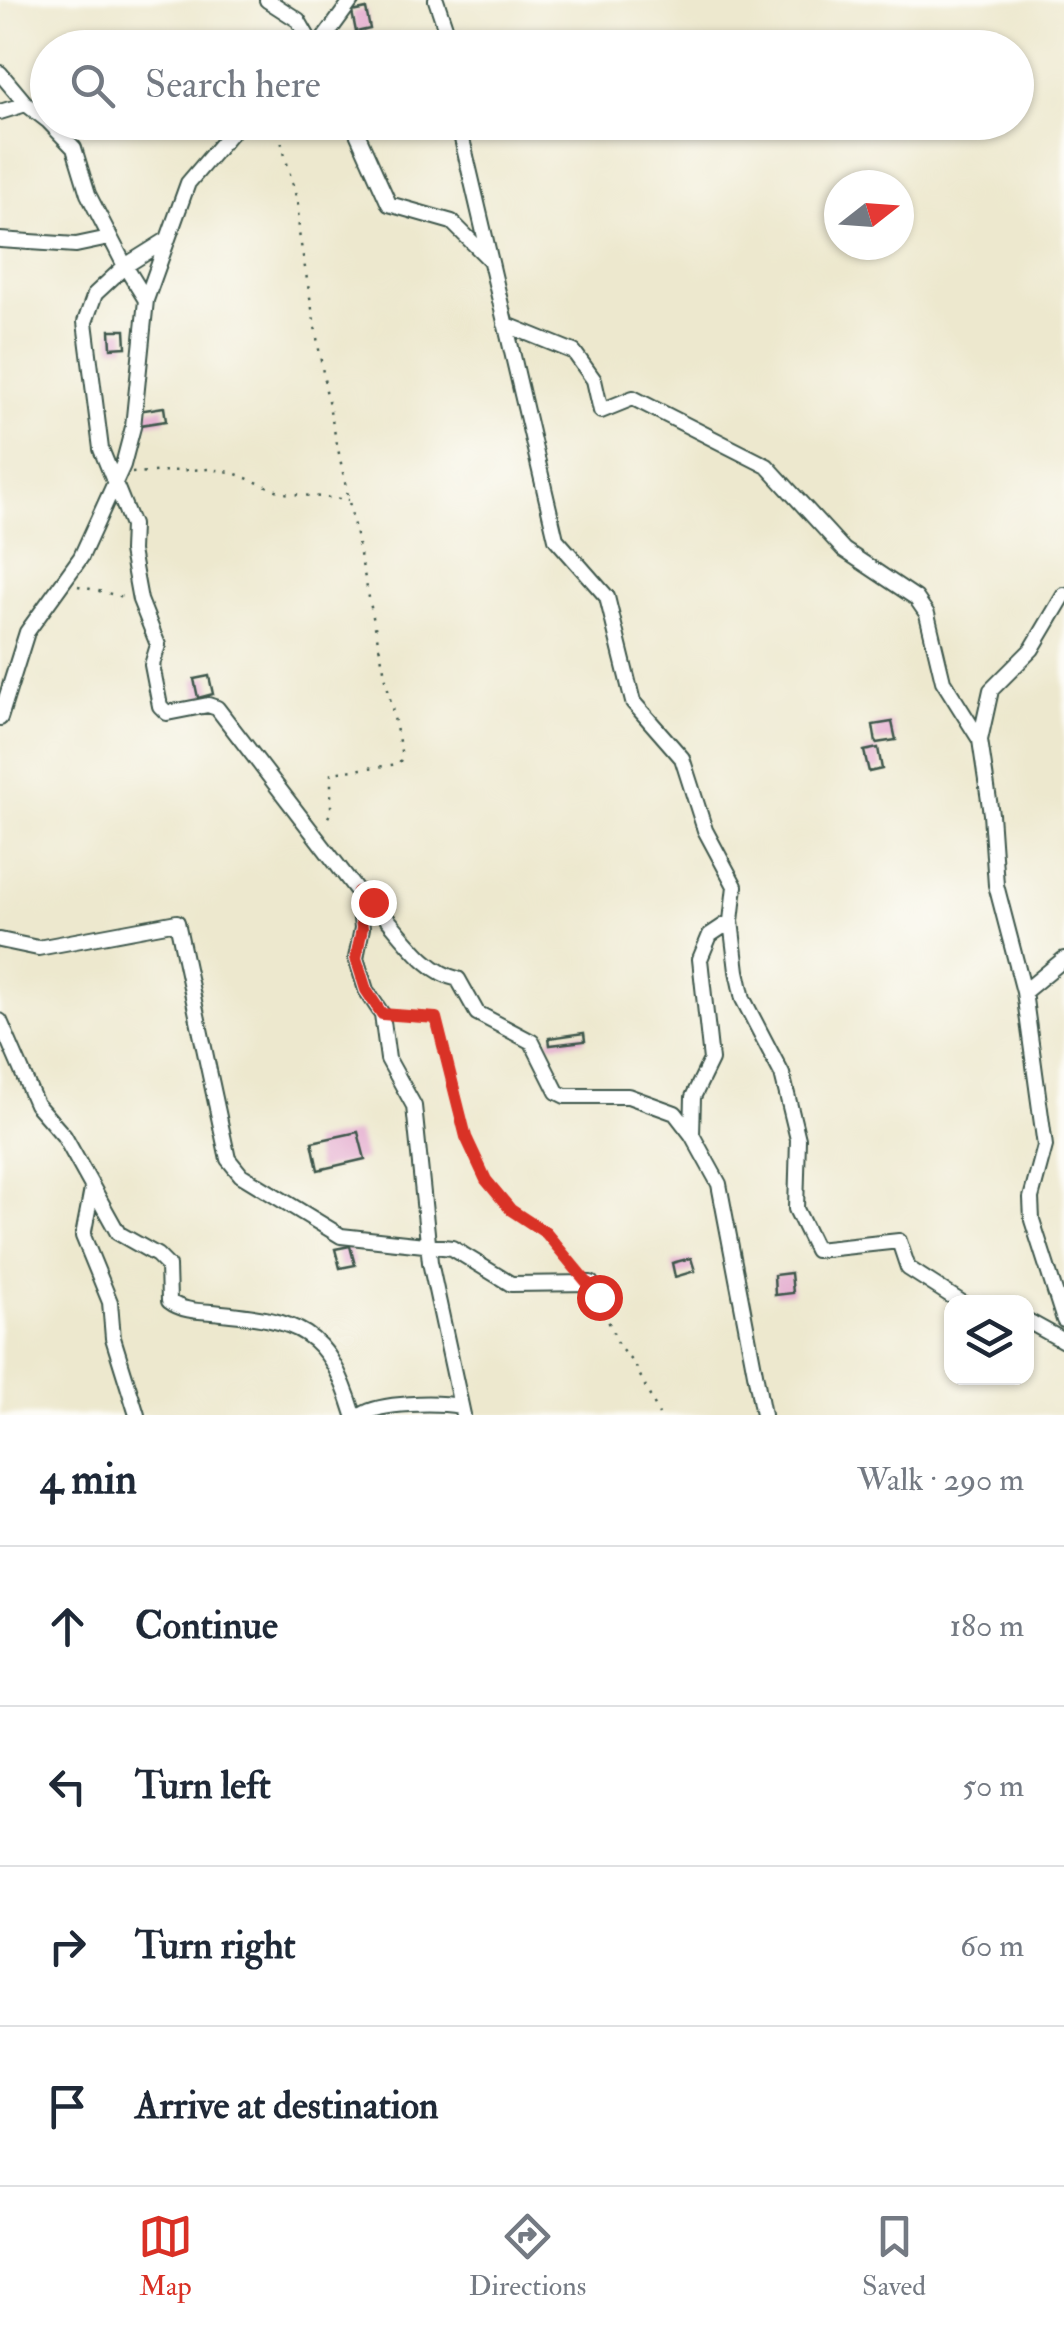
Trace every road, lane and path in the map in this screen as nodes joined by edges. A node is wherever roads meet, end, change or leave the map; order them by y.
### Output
1 (266, 0) edge
2 (352, 0) edge
3 (436, 0) edge
4 (446, 24) junction
5 (304, 30) edge
6 (330, 30) edge
7 (441, 30) edge
8 (447, 30) edge
9 (0, 73) edge
10 (26, 104) junction
11 (30, 107) edge
12 (0, 112) edge
13 (66, 140) edge
14 (223, 140) edge
15 (281, 140) edge
16 (360, 140) edge
17 (462, 140) edge
18 (108, 238) junction
19 (168, 239) junction
20 (0, 240) edge
21 (490, 260) junction
22 (125, 266) junction
23 (146, 300) junction
24 (504, 324) junction
25 (120, 472) junction
26 (350, 500) junction
27 (64, 587) junction
28 (1064, 595) edge
29 (140, 600) junction
30 (0, 718) edge
31 (980, 740) junction
32 (316, 838) junction
33 (358, 892) junction
34 (731, 921) junction
35 (0, 940) edge
36 (1064, 959) edge
37 (1024, 992) junction
38 (382, 1014) junction
39 (0, 1022) edge
40 (692, 1135) junction
41 (92, 1188) junction
42 (428, 1244) junction
43 (591, 1284) junction
44 (950, 1295) edge
45 (1064, 1320) edge
46 (1034, 1324) edge
47 (1064, 1341) edge
48 (461, 1410) edge
49 (137, 1415) edge
50 (354, 1415) edge
51 (362, 1415) edge
52 (659, 1415) edge
53 (764, 1415) edge

1 - 5 street
2 - 6 street
3 - 4 street
4 - 7 street
4 - 8 street
9 - 10 street
10 - 11 street
10 - 12 street
13 - 18 street
14 - 19 street
15 - 26 path
16 - 21 street
17 - 21 street
18 - 20 street
18 - 22 street
19 - 22 street
19 - 23 street
21 - 24 street
22 - 23 street
22 - 25 street
23 - 25 street
24 - 31 street
24 - 34 street
25 - 26 path
25 - 27 street
25 - 29 street
26 - 32 path
27 - 29 path
27 - 30 street
28 - 31 street
29 - 32 street
31 - 37 street
32 - 33 street
33 - 38 street
33 - 40 street
34 - 40 street
34 - 44 street
35 - 42 street
36 - 37 street
37 - 45 street
38 - 42 street
38 - 43 path
39 - 41 street
40 - 53 street
41 - 49 street
41 - 50 street
42 - 43 street
42 - 48 street
43 - 52 path
46 - 47 street
48 - 51 street

